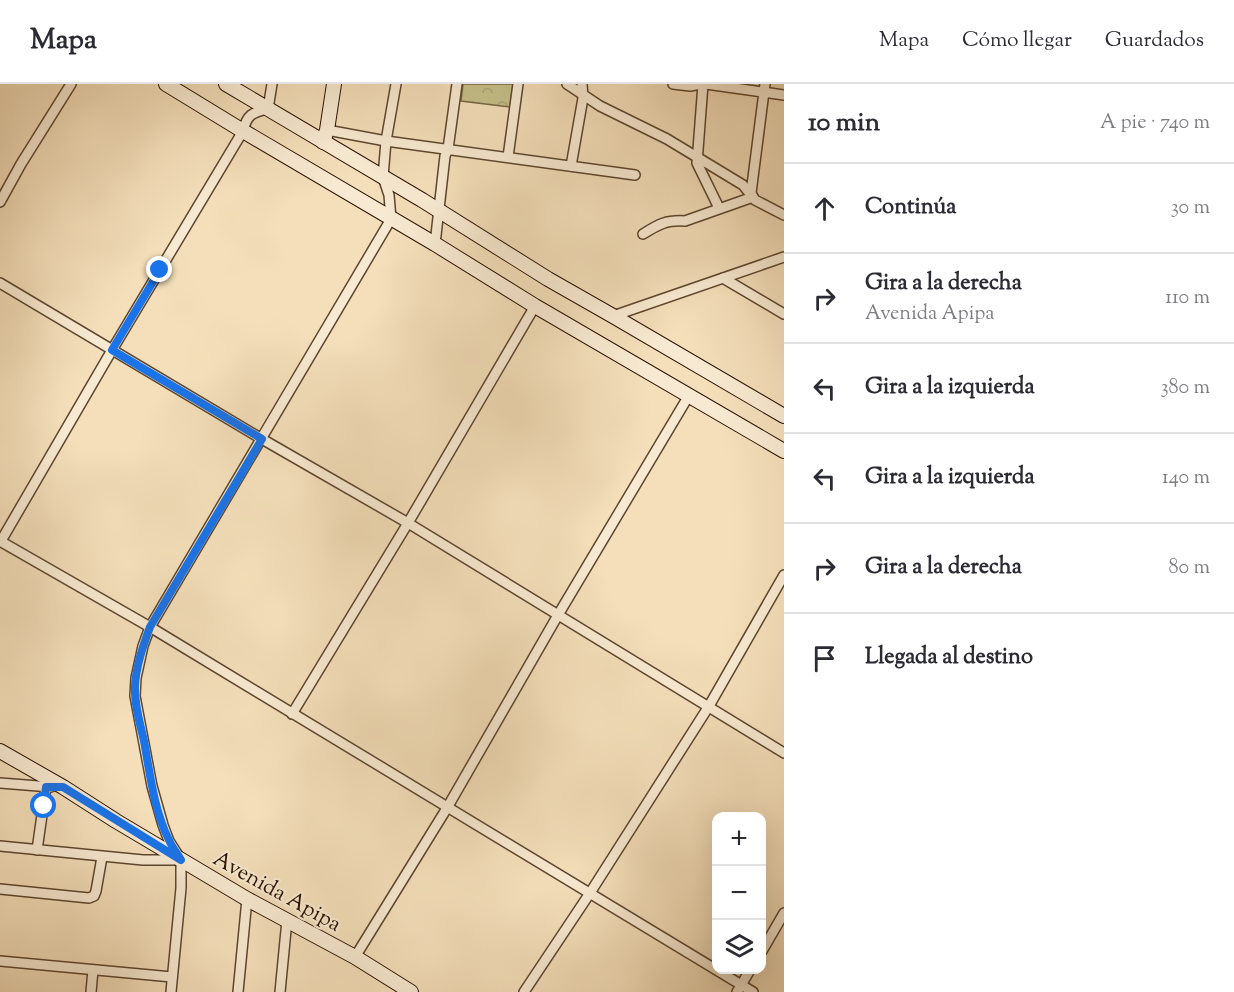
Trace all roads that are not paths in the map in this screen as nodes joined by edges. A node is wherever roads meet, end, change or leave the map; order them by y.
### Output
1 (71, 84) edge
2 (166, 84) edge
3 (226, 84) edge
4 (272, 84) edge
5 (334, 84) edge
6 (396, 84) edge
7 (457, 84) edge
8 (518, 84) edge
9 (567, 84) edge
10 (673, 84) edge
11 (703, 84) edge
12 (765, 88) edge
13 (583, 89) edge
14 (784, 95) edge
15 (268, 109) junction
16 (243, 131) junction
17 (325, 136) junction
18 (386, 141) junction
19 (448, 149) junction
20 (508, 157) junction
21 (697, 158) junction
22 (571, 166) junction
23 (635, 175) dead end
24 (383, 177) junction
25 (753, 197) junction
26 (0, 202) edge
27 (719, 208) junction
28 (439, 210) junction
29 (784, 215) edge
30 (391, 219) junction
31 (643, 234) dead end
32 (435, 244) junction
33 (784, 257) edge
34 (723, 278) junction
35 (0, 283) edge
36 (535, 306) junction
37 (784, 315) edge
38 (613, 316) junction
39 (112, 350) junction
40 (688, 397) junction
41 (784, 417) edge
42 (262, 439) junction
43 (784, 452) edge
44 (408, 523) junction
45 (0, 541) edge
46 (784, 575) edge
47 (558, 615) junction
48 (150, 627) junction
49 (709, 706) junction
50 (292, 714) junction
51 (0, 751) edge
52 (784, 753) edge
53 (0, 783) edge
54 (46, 787) junction
55 (63, 787) junction
56 (447, 808) junction
57 (0, 846) edge
58 (37, 850) junction
59 (102, 857) junction
60 (181, 860) junction
61 (0, 889) edge
62 (590, 893) junction
63 (247, 899) junction
64 (784, 913) edge
65 (287, 921) junction
66 (766, 944) edge
67 (355, 957) junction
68 (0, 961) edge
69 (93, 970) junction
70 (747, 974) edge
71 (172, 977) junction
72 (739, 989) edge
73 (91, 992) edge
74 (171, 992) edge
75 (238, 992) edge
76 (279, 992) edge
77 (411, 992) edge
78 (524, 992) edge
79 (753, 992) edge

1 - 26 street
2 - 16 street
3 - 15 street
4 - 15 street
5 - 17 street
6 - 18 street
7 - 19 street
8 - 20 street
9 - 13 street
10 - 11 street
11 - 12 street
11 - 21 street
12 - 14 street
12 - 25 street
13 - 21 street
13 - 22 street
15 - 16 street
15 - 17 street
16 - 30 street
16 - 39 street
17 - 18 street
17 - 24 street
18 - 19 street
18 - 24 street
19 - 20 street
19 - 28 street
20 - 22 street
21 - 25 street
21 - 27 street
22 - 23 street
24 - 28 street
24 - 30 street
25 - 27 street
25 - 29 street
27 - 31 street
28 - 32 street
28 - 38 street
30 - 32 street
30 - 42 street
32 - 36 street
33 - 34 street
34 - 37 street
34 - 38 street
35 - 39 street
36 - 40 street
36 - 44 street
38 - 41 street
39 - 42 street
39 - 45 street
40 - 43 street
40 - 47 street
42 - 44 street
42 - 48 street
44 - 47 street
44 - 50 street
45 - 48 street
46 - 49 street
47 - 49 street
47 - 56 street
48 - 50 street
48 - 60 street
49 - 52 street
49 - 62 street
50 - 56 street
51 - 55 street, Avenida Apipa
53 - 54 street
54 - 55 street
54 - 58 street
55 - 60 street, Avenida Apipa
56 - 62 street
56 - 67 street
57 - 58 street
58 - 59 street
59 - 60 street
59 - 61 street
60 - 63 street, Avenida Apipa
60 - 71 street
62 - 72 street
62 - 78 street
63 - 65 street, Avenida Apipa
63 - 75 street
64 - 66 street
65 - 67 street, Avenida Apipa
65 - 76 street
67 - 77 street, Avenida Apipa
68 - 69 street
69 - 71 street
69 - 73 street
70 - 72 street
71 - 74 street
72 - 79 street

